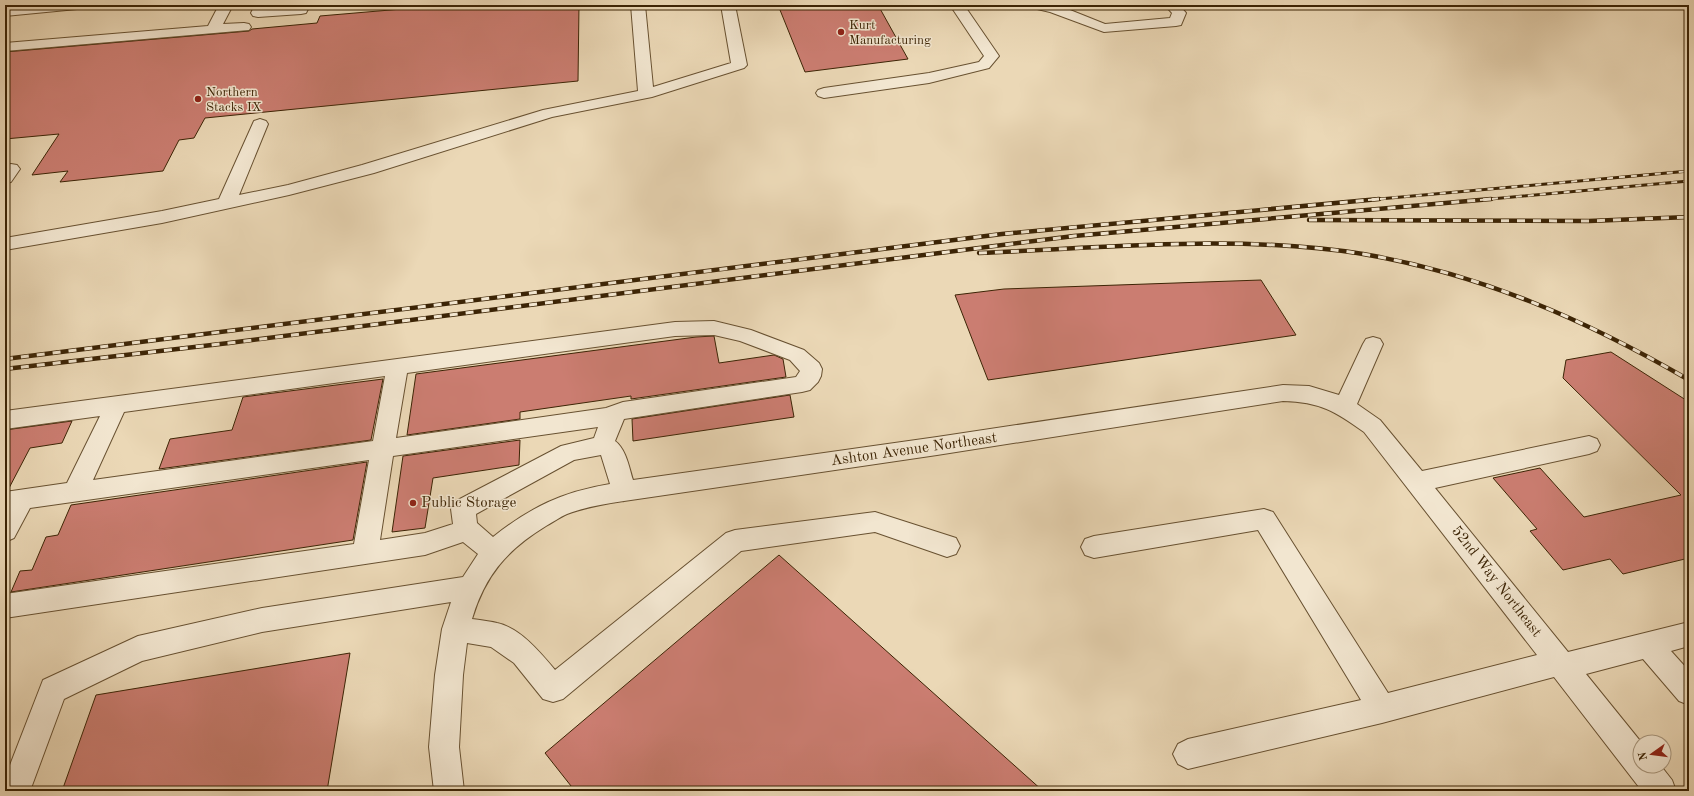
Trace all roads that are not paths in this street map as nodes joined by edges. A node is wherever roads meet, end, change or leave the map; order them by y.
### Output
1 (77, 5) edge
2 (226, 5) edge
3 (262, 5) edge
4 (303, 5) edge
5 (638, 5) edge
6 (728, 5) edge
7 (957, 5) edge
8 (1038, 5) edge
9 (1172, 5) edge
10 (5, 12) edge
11 (244, 27) dead end
12 (213, 29) junction
13 (5, 47) edge
14 (824, 93) dead end
15 (646, 94) junction
16 (260, 124) dead end
17 (226, 204) junction
18 (5, 244) edge
19 (1373, 344) dead end
20 (397, 367) junction
21 (116, 405) junction
22 (1345, 407) junction
23 (613, 416) junction
24 (5, 420) edge
25 (1589, 445) dead end
26 (602, 446) junction
27 (383, 448) junction
28 (1417, 482) junction
29 (624, 491) junction
30 (75, 492) junction
31 (14, 500) edge
32 (468, 530) junction
33 (5, 531) edge
34 (947, 546) dead end
35 (1094, 547) dead end
36 (494, 551) junction
37 (365, 553) junction
38 (470, 587) junction
39 (5, 606) edge
40 (455, 629) junction
41 (1689, 634) edge
42 (1648, 645) junction
43 (1562, 665) junction
44 (1689, 691) edge
45 (1382, 709) junction
46 (1188, 754) dead end
47 (1632, 754) edge
48 (1648, 774) edge
49 (15, 791) edge
50 (449, 791) edge
51 (1661, 791) edge

1 - 10 street
2 - 12 street
3 - 4 street
5 - 15 street
6 - 15 street
7 - 14 street
8 - 9 street
11 - 12 street
12 - 13 street
15 - 17 street
16 - 17 street
17 - 18 street
19 - 22 street
20 - 21 street
20 - 23 street
20 - 27 street
21 - 24 street
21 - 30 street
22 - 28 street, 52nd Way Northeast
22 - 29 street, Ashton Avenue Northeast
23 - 26 street
23 - 27 street
25 - 28 street
26 - 29 street
26 - 32 street
27 - 30 street
27 - 37 street
28 - 43 street, 52nd Way Northeast
29 - 36 street, Ashton Avenue Northeast
30 - 31 street
31 - 33 street
32 - 36 street
32 - 37 street
34 - 40 street
35 - 45 street
36 - 38 street, Ashton Avenue Northeast
37 - 39 street
38 - 40 street, Ashton Avenue Northeast
38 - 49 street
40 - 50 street, Ashton Avenue Northeast
41 - 42 street
42 - 43 street
42 - 44 street
43 - 45 street
43 - 47 street, 52nd Way Northeast
45 - 46 street
48 - 51 street, 52nd Way Northeast

